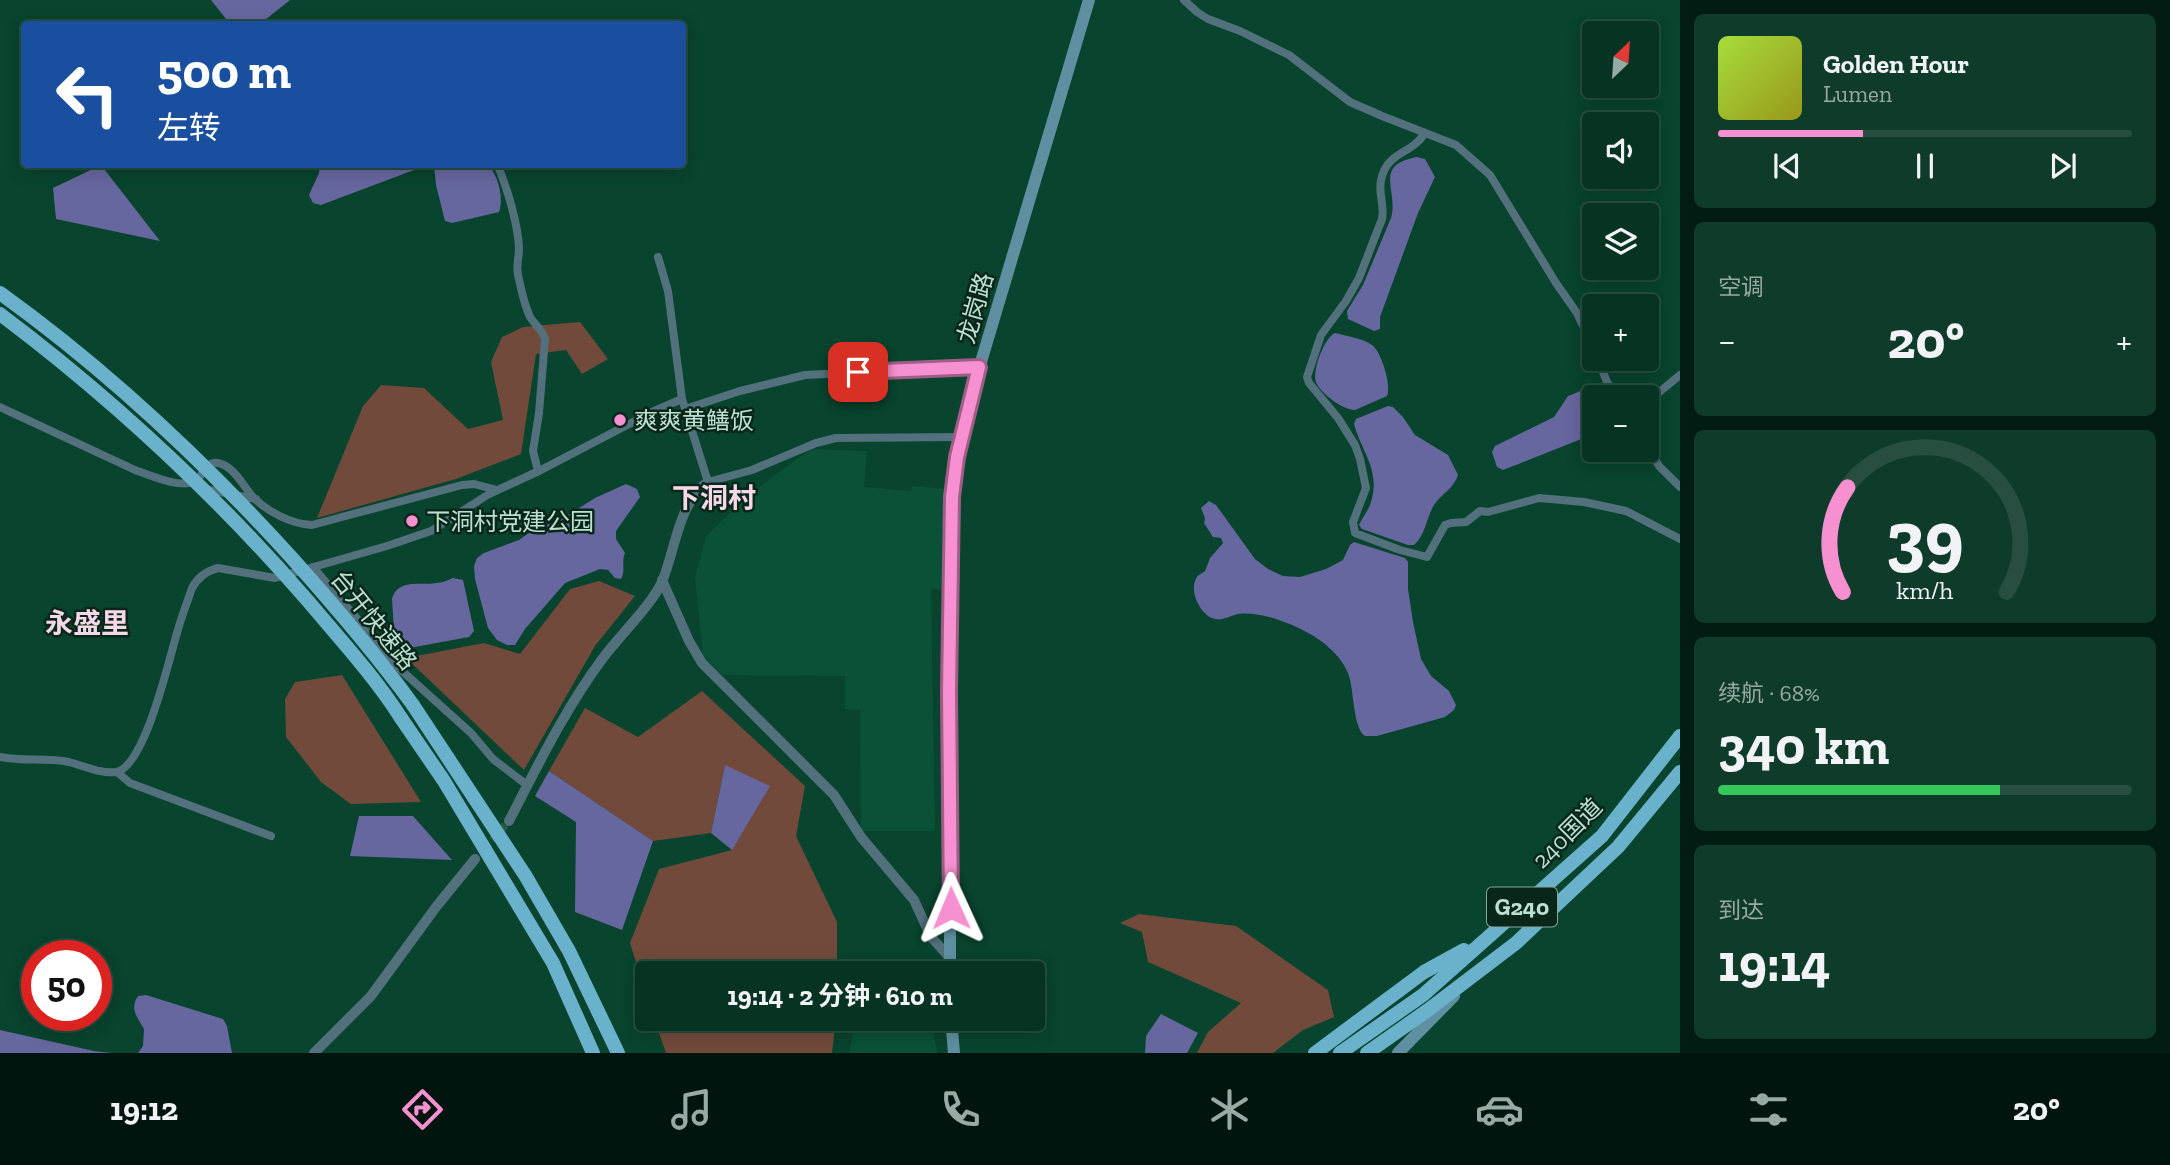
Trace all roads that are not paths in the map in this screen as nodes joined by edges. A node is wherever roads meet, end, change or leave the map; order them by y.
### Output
1 (1089, 0) edge
2 (1184, 0) edge
3 (1425, 133) junction
4 (499, 168) edge
5 (659, 257) dead end
6 (0, 293) edge
7 (0, 314) edge
8 (1582, 324) edge
9 (979, 367) junction
10 (1680, 375) edge
11 (1659, 392) edge
12 (682, 399) junction
13 (0, 407) edge
14 (685, 409) junction
15 (961, 437) junction
16 (1657, 462) edge
17 (538, 471) junction
18 (708, 482) junction
19 (182, 484) junction
20 (1680, 487) edge
21 (498, 490) junction
22 (256, 499) junction
23 (1680, 539) edge
24 (313, 566) junction
25 (662, 580) junction
26 (1680, 736) edge
27 (0, 758) edge
28 (117, 772) junction
29 (1680, 772) edge
30 (527, 785) junction
31 (509, 821) tunnel mouth
32 (271, 836) dead end
33 (475, 859) tunnel mouth
34 (1490, 935) junction
35 (950, 958) joint
36 (1478, 972) junction
37 (952, 1031) edge
38 (314, 1053) edge
39 (593, 1053) edge
40 (618, 1053) edge
41 (954, 1053) edge
42 (1315, 1053) edge
43 (1340, 1053) edge
44 (1367, 1053) edge
45 (1398, 1053) edge

1 - 9 main road, 龙岗路
2 - 3 street
3 - 8 street
3 - 23 street
4 - 17 street
5 - 12 street
6 - 40 highway, 台开快速路, bridge
7 - 39 highway, 台开快速路, bridge
9 - 14 street
9 - 15 main road, 龙岗路
10 - 11 street
12 - 14 street
12 - 17 street
13 - 19 street
14 - 18 street
15 - 18 street
15 - 35 main road, 龙岗路
16 - 20 street
17 - 21 street
18 - 25 street
19 - 22 street
19 - 22 street
21 - 22 street
21 - 24 street
24 - 28 street
24 - 30 street
25 - 30 street
25 - 35 street
26 - 34 highway, 240国道 / G240
27 - 28 street
28 - 32 street
29 - 36 highway, 240国道 / G240
30 - 31 street
33 - 38 street
34 - 42 highway
34 - 43 highway, 240国道 / G240
36 - 44 highway, 240国道 / G240
36 - 45 main road
37 - 41 main road

